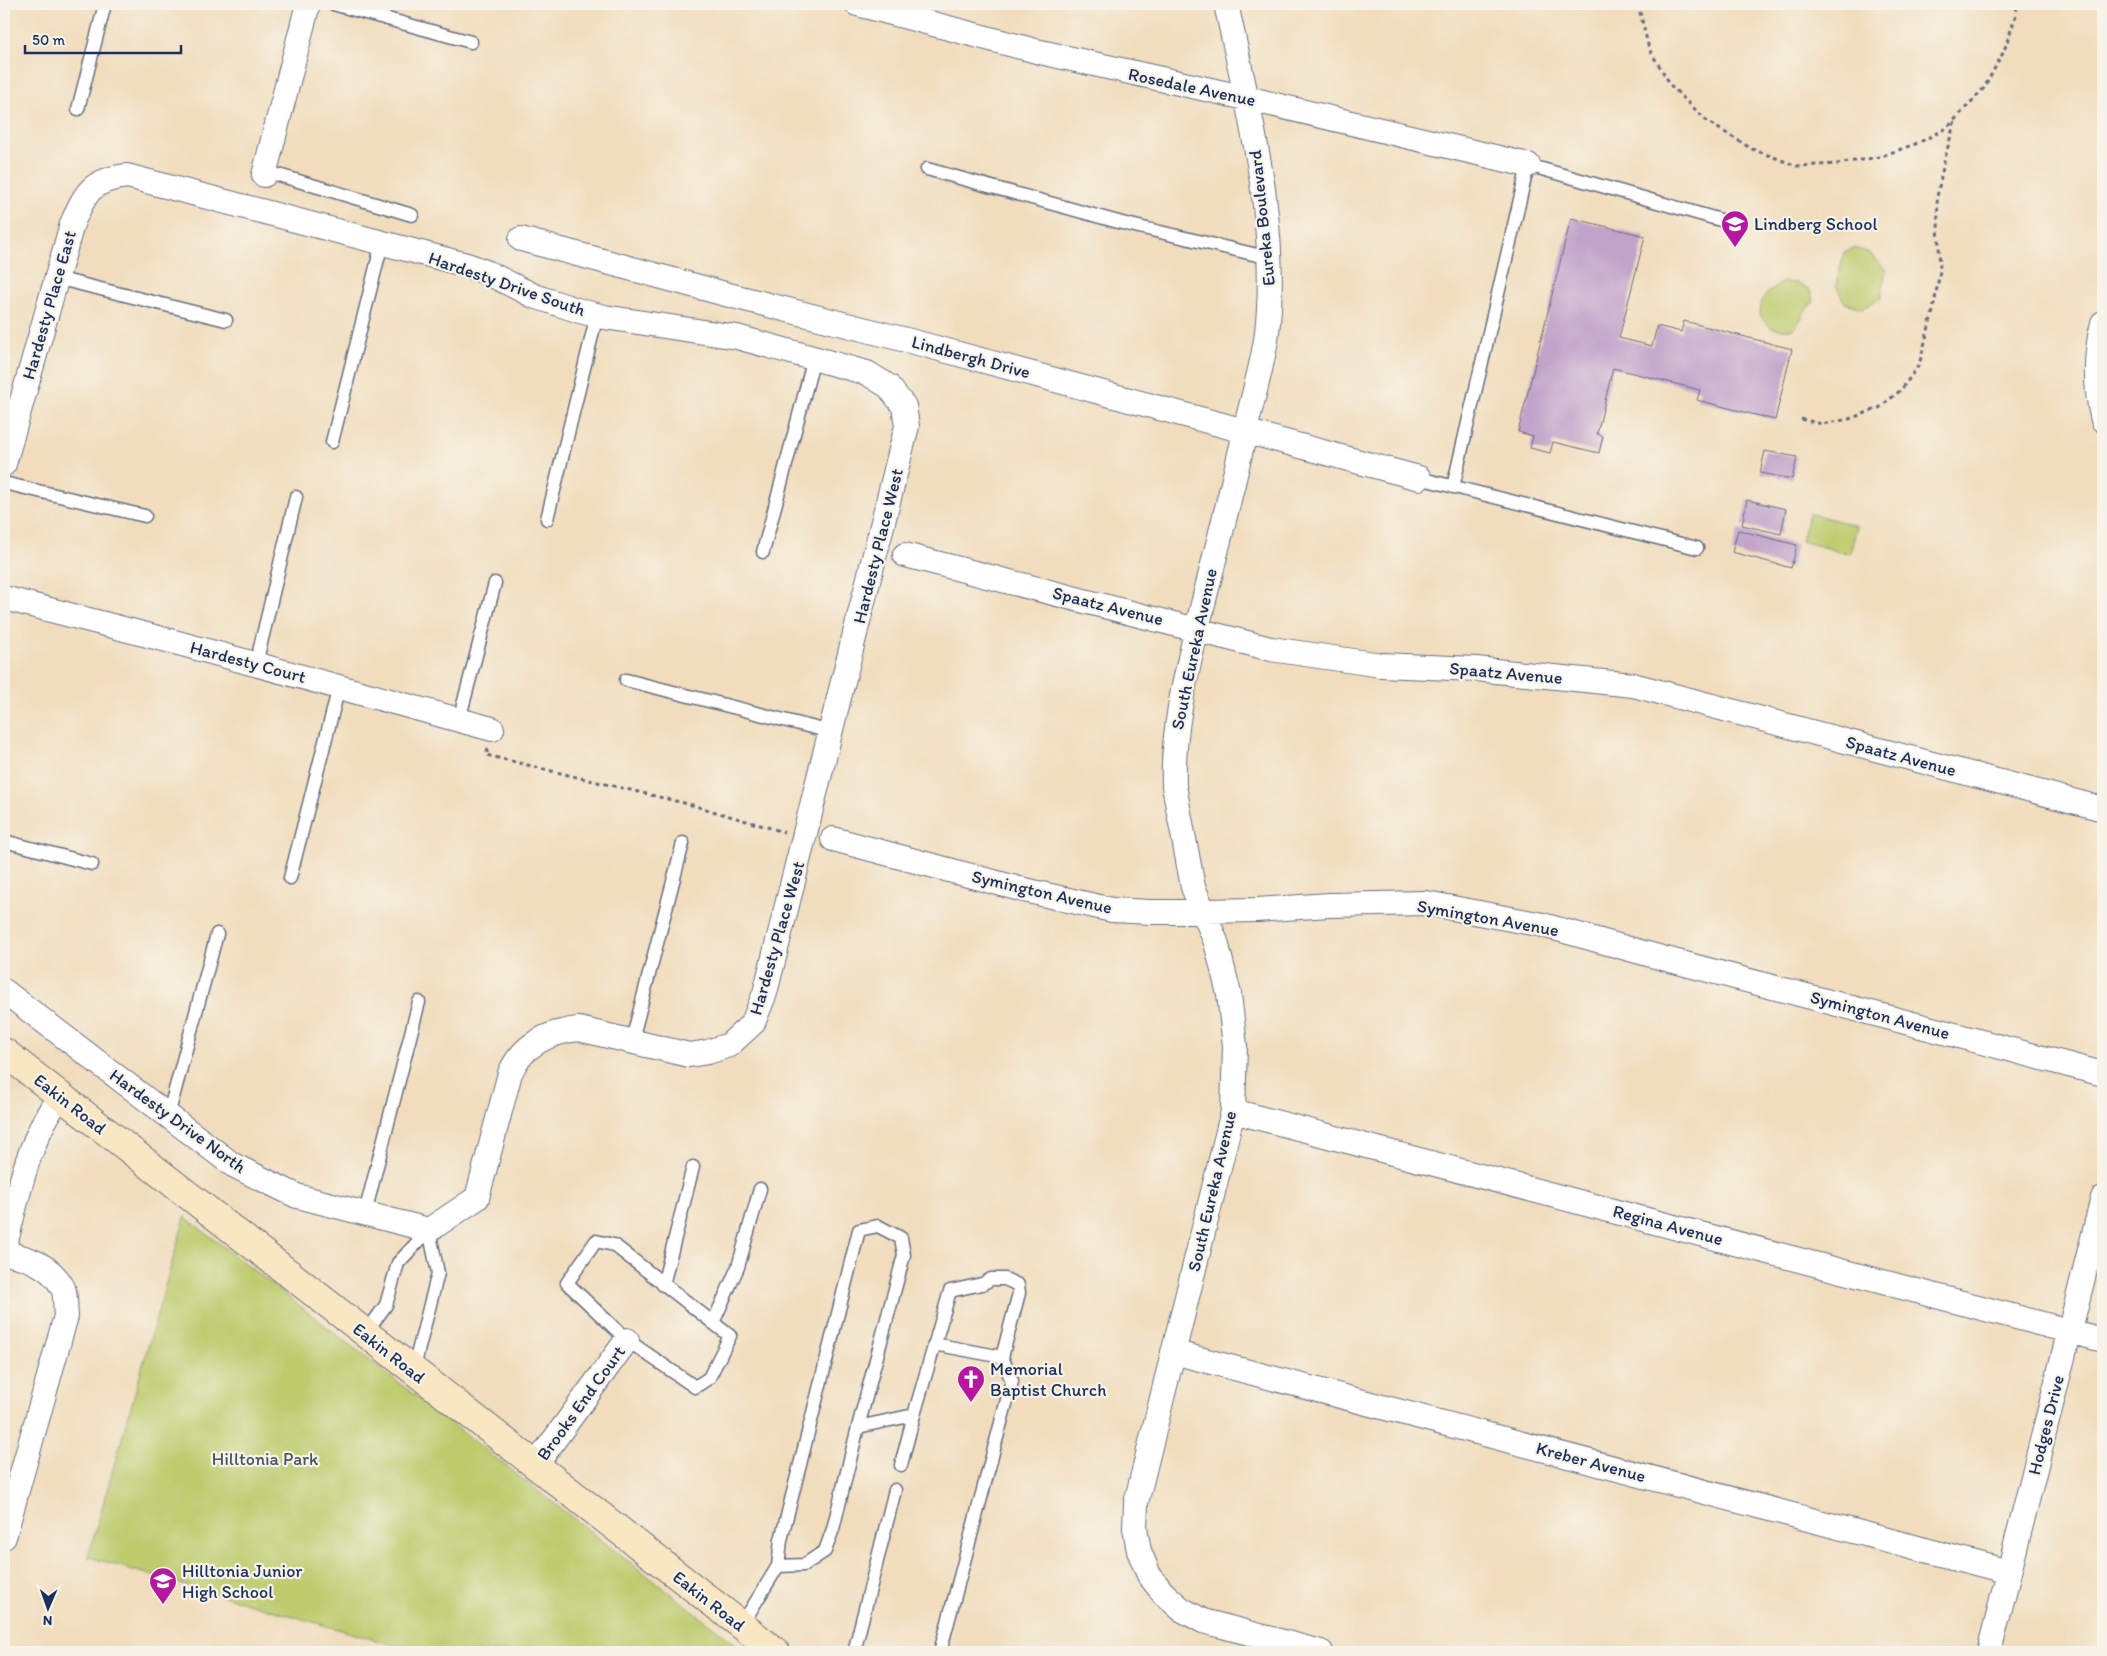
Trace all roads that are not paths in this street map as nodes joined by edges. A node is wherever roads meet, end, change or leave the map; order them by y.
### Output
1 (105, 4) edge
2 (308, 4) edge
3 (333, 4) edge
4 (857, 4) edge
5 (1226, 4) edge
6 (471, 42) dead end
7 (1246, 98) junction
8 (78, 109) dead end
9 (1528, 166) junction
10 (926, 169) dead end
11 (264, 173) joint
12 (101, 183) joint
13 (412, 215) dead end
14 (1724, 221) dead end
15 (521, 239) dead end
16 (382, 244) junction
17 (1270, 258) junction
18 (56, 278) junction
19 (597, 315) junction
20 (226, 320) dead end
21 (2103, 323) edge
22 (814, 358) junction
23 (904, 406) joint
24 (2103, 420) edge
25 (1245, 432) junction
26 (332, 442) dead end
27 (4, 464) edge
28 (1419, 478) joint
29 (4, 483) edge
30 (1453, 487) junction
31 (296, 497) dead end
32 (145, 516) dead end
33 (547, 519) dead end
34 (1697, 548) dead end
35 (763, 552) dead end
36 (905, 555) dead end
37 (495, 582) dead end
38 (4, 598) edge
39 (1197, 629) junction
40 (256, 664) junction
41 (626, 680) dead end
42 (339, 687) junction
43 (459, 720) junction
44 (492, 729) road end
45 (832, 732) junction
46 (2103, 809) edge
47 (833, 839) dead end
48 (4, 841) edge
49 (683, 843) dead end
50 (92, 864) dead end
51 (290, 878) dead end
52 (1203, 911) junction
53 (216, 934) dead end
54 (4, 991) edge
55 (419, 1002) dead end
56 (632, 1040) junction
57 (4, 1052) edge
58 (2103, 1074) edge
59 (60, 1096) junction
60 (1233, 1111) junction
61 (168, 1116) junction
62 (693, 1167) dead end
63 (760, 1189) dead end
64 (2103, 1198) edge
65 (365, 1212) junction
66 (429, 1230) junction
67 (4, 1251) edge
68 (663, 1285) junction
69 (713, 1323) junction
70 (2070, 1331) junction
71 (365, 1334) junction
72 (627, 1340) junction
73 (2103, 1340) edge
74 (934, 1344) junction
75 (1172, 1352) junction
76 (1002, 1357) junction
77 (413, 1371) junction
78 (914, 1415) junction
79 (858, 1427) junction
80 (901, 1465) dead end
81 (535, 1466) junction
82 (894, 1490) dead end
83 (4, 1537) edge
84 (778, 1566) junction
85 (2008, 1572) junction
86 (741, 1626) junction
87 (776, 1652) edge
88 (854, 1652) edge
89 (940, 1652) edge
90 (1321, 1652) edge
91 (1988, 1652) edge

1 - 8 lane
2 - 11 street
3 - 6 lane
4 - 7 street, Rosedale Avenue
5 - 7 street, Eureka Boulevard
7 - 9 street, Rosedale Avenue
7 - 17 street, Eureka Boulevard
9 - 14 lane
9 - 30 lane
10 - 17 lane
11 - 13 lane
12 - 16 street, Hardesty Drive South
12 - 18 street, Hardesty Place East
15 - 25 street, Lindbergh Drive
16 - 19 street, Hardesty Drive South
16 - 26 lane
17 - 25 street, Eureka Boulevard
18 - 20 lane
18 - 27 street, Hardesty Place East
19 - 22 street, Hardesty Drive South
19 - 33 lane
21 - 24 street
22 - 23 street, Hardesty Drive South
22 - 35 lane
23 - 45 street, Hardesty Place West
25 - 28 street, Lindbergh Drive
25 - 39 street, South Eureka Avenue
28 - 30 lane
29 - 32 lane
30 - 34 lane
31 - 40 lane
36 - 39 street, Spaatz Avenue
37 - 43 lane
38 - 40 street, Hardesty Court
39 - 46 street, Spaatz Avenue
39 - 52 street, South Eureka Avenue
40 - 42 street, Hardesty Court
41 - 45 lane
42 - 43 street, Hardesty Court
42 - 51 lane
43 - 44 street, Hardesty Court
45 - 56 street, Hardesty Place West
47 - 52 street, Symington Avenue
48 - 50 lane
49 - 56 lane
52 - 58 street, Symington Avenue
52 - 60 street, South Eureka Avenue
53 - 61 lane
54 - 61 street, Hardesty Drive North
55 - 65 lane
56 - 66 street, Hardesty Place West
57 - 59 street, Eakin Road
59 - 67 street
59 - 71 street, Eakin Road
60 - 70 street, Regina Avenue
60 - 75 street, South Eureka Avenue
61 - 65 street, Hardesty Drive North
62 - 68 lane
63 - 69 lane
64 - 70 street, Hodges Drive
65 - 66 street, Hardesty Drive North
66 - 71 lane, Hardesty Place West
66 - 77 lane
67 - 83 street
68 - 69 lane
68 - 72 lane
69 - 72 lane
70 - 73 street, Regina Avenue
70 - 85 street, Hodges Drive
71 - 77 street, Eakin Road
72 - 81 street, Brooks End Court
74 - 76 lane
74 - 76 lane
74 - 78 lane
75 - 85 street, Kreber Avenue
75 - 90 street, South Eureka Avenue
76 - 89 lane
77 - 81 street, Eakin Road
78 - 79 lane
78 - 80 lane
79 - 84 lane
79 - 84 lane
81 - 86 street, Eakin Road
82 - 88 lane
84 - 86 lane
85 - 91 street, Hodges Drive
86 - 87 street, Eakin Road

